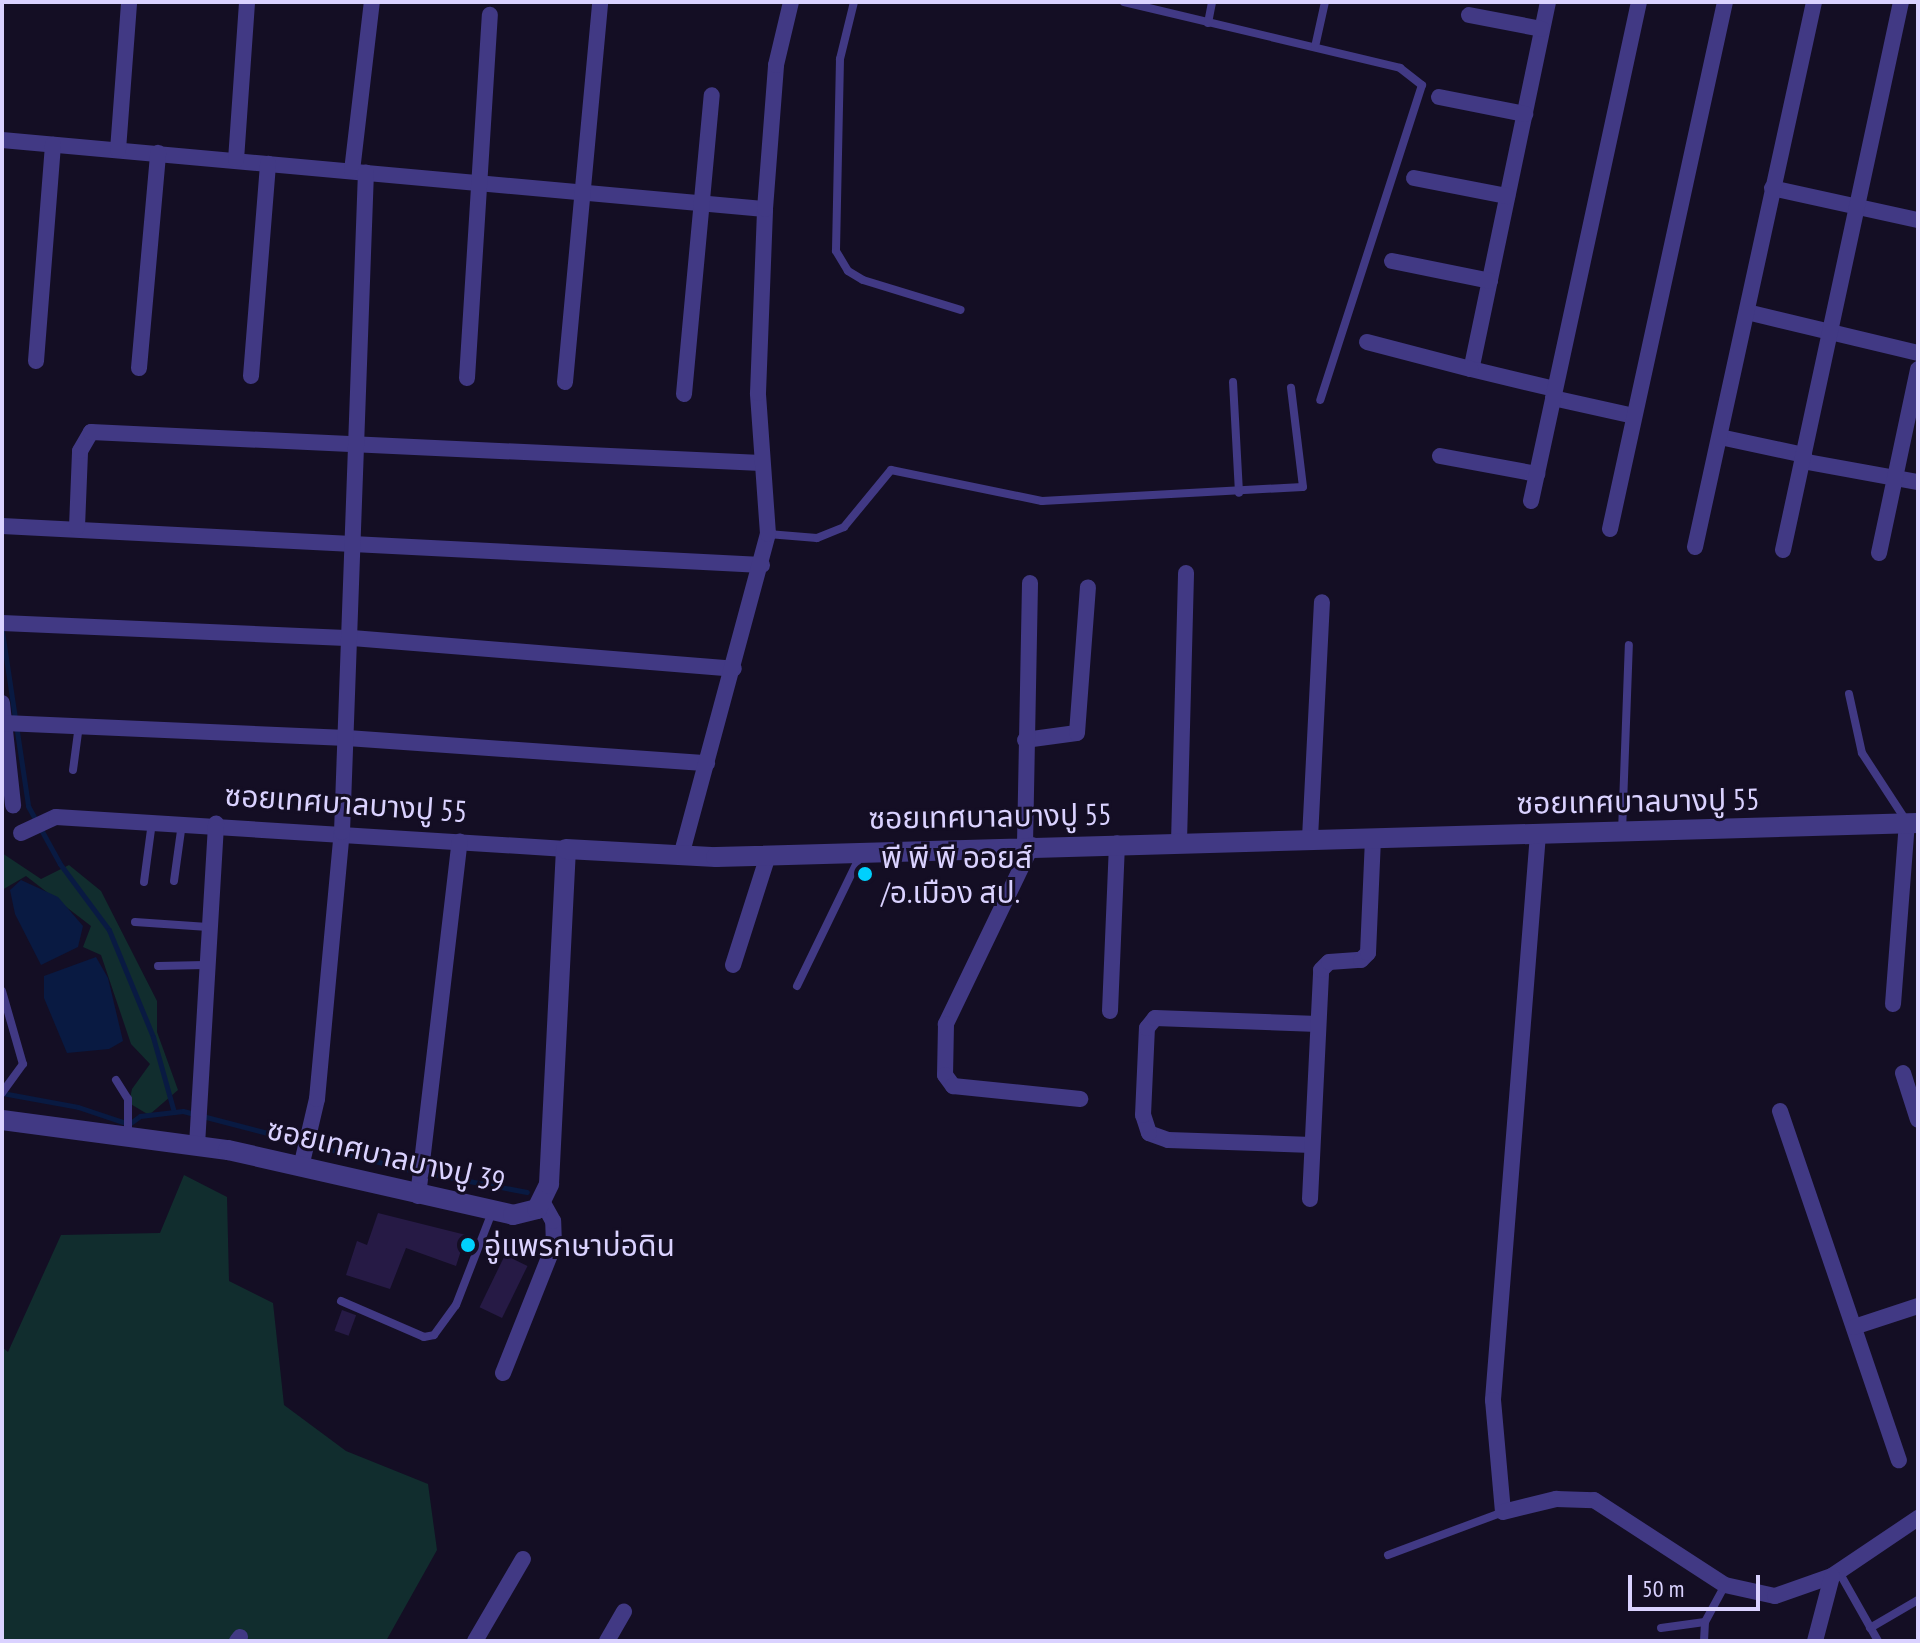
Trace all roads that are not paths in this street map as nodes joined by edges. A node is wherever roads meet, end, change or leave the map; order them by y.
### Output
1 (129, 2) edge
2 (247, 2) edge
3 (372, 2) edge
4 (600, 2) edge
5 (791, 2) edge
6 (854, 2) edge
7 (1124, 2) edge
8 (1212, 2) edge
9 (1325, 2) edge
10 (1548, 2) edge
11 (1639, 2) edge
12 (1725, 2) edge
13 (1814, 2) edge
14 (1901, 2) edge
15 (490, 15) dead end
16 (1469, 15) dead end
17 (1208, 23) junction
18 (1542, 29) junction
19 (1315, 47) junction
20 (712, 95) dead end
21 (1439, 97) dead end
22 (1525, 114) junction
23 (2, 140) edge
24 (53, 145) junction
25 (118, 150) junction
26 (158, 153) junction
27 (236, 160) junction
28 (268, 164) junction
29 (359, 171) junction
30 (1414, 178) dead end
31 (476, 179) junction
32 (1772, 188) junction
33 (583, 192) junction
34 (1507, 196) junction
35 (701, 203) junction
36 (1858, 206) junction
37 (765, 209) junction
38 (1918, 220) edge
39 (1392, 261) dead end
40 (1490, 281) junction
41 (961, 310) dead end
42 (1747, 312) junction
43 (1831, 332) junction
44 (1367, 342) dead end
45 (1918, 353) edge
46 (36, 361) dead end
47 (139, 368) dead end
48 (1471, 369) junction
49 (1918, 369) edge
50 (251, 376) dead end
51 (467, 378) dead end
52 (565, 382) dead end
53 (1233, 382) dead end
54 (1291, 388) dead end
55 (1916, 389) edge
56 (1553, 393) junction
57 (684, 394) dead end
58 (1320, 400) dead end
59 (1634, 416) junction
60 (1720, 437) junction
61 (356, 444) junction
62 (1440, 456) dead end
63 (1803, 458) junction
64 (761, 463) junction
65 (1537, 474) junction
66 (1893, 477) junction
67 (1918, 482) edge
68 (1239, 493) junction
69 (1531, 501) dead end
70 (2, 526) edge
71 (77, 527) junction
72 (1610, 529) dead end
73 (768, 534) junction
74 (355, 545) junction
75 (1695, 547) dead end
76 (1783, 550) dead end
77 (1879, 553) dead end
78 (762, 565) junction
79 (1186, 573) dead end
80 (1030, 583) dead end
81 (1088, 587) dead end
82 (1322, 602) dead end
83 (4, 623) edge
84 (352, 638) junction
85 (1629, 645) dead end
86 (734, 669) junction
87 (1849, 694) dead end
88 (2, 703) edge
89 (14, 723) junction
90 (79, 724) junction
91 (347, 738) junction
92 (1025, 740) junction
93 (707, 763) junction
94 (73, 770) dead end
95 (13, 805) dead end
96 (153, 821) junction
97 (182, 822) junction
98 (1913, 823) edge
99 (216, 824) junction
100 (32, 827) dead end
101 (342, 832) junction
102 (1622, 833) junction
103 (1538, 834) junction
104 (1310, 838) junction
105 (1373, 838) junction
106 (460, 841) junction
107 (1179, 842) junction
108 (1117, 843) junction
109 (1028, 844) junction
110 (566, 849) junction
111 (863, 849) junction
112 (768, 855) junction
113 (681, 856) junction
114 (174, 881) dead end
115 (144, 882) dead end
116 (135, 922) dead end
117 (208, 927) junction
118 (205, 965) junction
119 (733, 965) dead end
120 (158, 966) dead end
121 (797, 986) dead end
122 (2, 991) edge
123 (1893, 1004) dead end
124 (1110, 1011) dead end
125 (1318, 1024) junction
126 (1903, 1073) dead end
127 (116, 1080) dead end
128 (3, 1091) edge
129 (1080, 1099) dead end
130 (1780, 1111) dead end
131 (2, 1120) edge
132 (1918, 1120) edge
133 (128, 1129) junction
134 (196, 1135) junction
135 (1312, 1145) junction
136 (304, 1160) junction
137 (420, 1180) junction
138 (1310, 1199) dead end
139 (543, 1203) junction
140 (492, 1211) junction
141 (341, 1301) dead end
142 (1918, 1306) edge
143 (1854, 1327) junction
144 (503, 1373) dead end
145 (1899, 1460) dead end
146 (1503, 1512) junction
147 (1918, 1518) edge
148 (1388, 1555) dead end
149 (523, 1559) dead end
150 (1835, 1574) junction
151 (1725, 1585) junction
152 (1918, 1600) edge
153 (624, 1612) dead end
154 (1705, 1622) junction
155 (1661, 1628) dead end
156 (1870, 1628) junction
157 (475, 1641) edge
158 (607, 1641) edge
159 (1704, 1641) edge
160 (1815, 1641) edge
161 (1878, 1641) edge

1 - 25 street
2 - 27 street
3 - 29 street
4 - 33 street
5 - 37 street
6 - 41 lane
7 - 17 lane
8 - 17 lane
9 - 19 lane
10 - 18 street
11 - 56 street
12 - 59 street
13 - 32 street
14 - 36 street
15 - 31 street
16 - 18 street
17 - 19 lane
18 - 22 street
19 - 58 lane
20 - 35 street
21 - 22 street
22 - 34 street
23 - 24 street
24 - 25 street
24 - 46 street
25 - 26 street
26 - 27 street
26 - 47 street
27 - 28 street
28 - 29 street
28 - 50 street
29 - 31 street
29 - 61 street
30 - 34 street
31 - 33 street
31 - 51 street
32 - 36 street
32 - 42 street
33 - 35 street
33 - 52 street
34 - 40 street
35 - 37 street
35 - 57 street
36 - 38 street
36 - 43 street
37 - 64 street
39 - 40 street
40 - 48 street
42 - 43 street
42 - 60 street
43 - 45 street
43 - 63 street
44 - 48 street
48 - 56 street
49 - 55 street
53 - 68 lane
54 - 68 lane
55 - 66 street
56 - 59 street
56 - 65 street
59 - 72 street
60 - 63 street
60 - 75 street
61 - 64 street
61 - 71 street
61 - 74 street
62 - 65 street
63 - 66 street
63 - 76 street
64 - 73 street
65 - 69 street
66 - 67 street
66 - 77 street
68 - 73 lane
70 - 71 street
71 - 74 street
73 - 78 street
74 - 78 street
74 - 84 street
78 - 86 street
79 - 107 street
80 - 92 street
81 - 92 street
82 - 104 street
83 - 84 street
84 - 86 street
84 - 91 street
85 - 102 lane
86 - 93 street
87 - 98 lane
88 - 89 street
89 - 90 street
89 - 95 street
90 - 91 street
90 - 94 lane
91 - 93 street
91 - 101 street
92 - 109 street
93 - 113 street
96 - 97 street, ซอยเทศบาลบางปู 55
96 - 100 street, ซอยเทศบาลบางปู 55
96 - 115 lane
97 - 99 street, ซอยเทศบาลบางปู 55
97 - 114 lane
98 - 102 street, ซอยเทศบาลบางปู 55
98 - 123 street
99 - 101 street, ซอยเทศบาลบางปู 55
99 - 117 street
101 - 106 street, ซอยเทศบาลบางปู 55
101 - 136 street
102 - 103 street, ซอยเทศบาลบางปู 55
103 - 105 street, ซอยเทศบาลบางปู 55
103 - 146 street
104 - 105 street, ซอยเทศบาลบางปู 55
104 - 107 street, ซอยเทศบาลบางปู 55
105 - 125 street
106 - 110 street, ซอยเทศบาลบางปู 55
106 - 137 street
107 - 108 street, ซอยเทศบาลบางปู 55
108 - 109 street, ซอยเทศบาลบางปู 55
108 - 124 street
109 - 111 street, ซอยเทศบาลบางปู 55
109 - 129 street
110 - 113 street, ซอยเทศบาลบางปู 55
110 - 139 street, ซอยเทศบาลบางปู 39
111 - 112 street, ซอยเทศบาลบางปู 55
111 - 121 lane
112 - 113 street, ซอยเทศบาลบางปู 55
112 - 119 street
116 - 117 lane
117 - 118 street
118 - 120 lane
118 - 134 street
122 - 128 lane
125 - 135 street
125 - 135 street
126 - 132 street
127 - 133 lane
130 - 143 street
131 - 133 street, ซอยเทศบาลบางปู 39
133 - 134 street, ซอยเทศบาลบางปู 39
134 - 136 street, ซอยเทศบาลบางปู 39
135 - 138 street
136 - 137 street, ซอยเทศบาลบางปู 39
137 - 140 street, ซอยเทศบาลบางปู 39
139 - 140 street, ซอยเทศบาลบางปู 39
139 - 144 street
140 - 141 lane
142 - 143 street
143 - 145 street
146 - 148 lane
146 - 151 street
147 - 150 street
149 - 157 street
150 - 151 street
150 - 156 lane
150 - 160 street
151 - 154 lane
152 - 156 lane
153 - 158 street
154 - 155 lane
154 - 159 lane
156 - 161 lane

